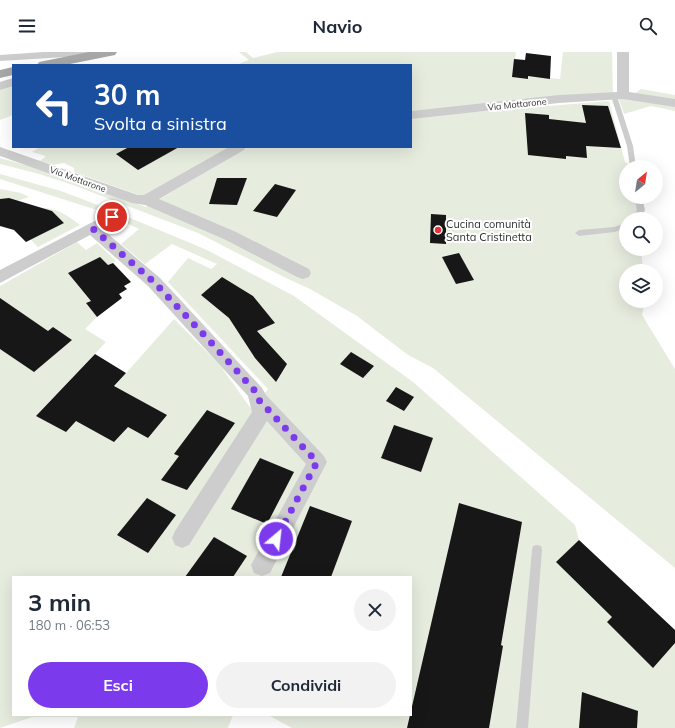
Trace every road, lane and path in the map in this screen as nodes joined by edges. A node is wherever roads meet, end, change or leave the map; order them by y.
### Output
1 (99, 52) edge
2 (110, 52) edge
3 (623, 52) edge
4 (15, 54) edge
5 (0, 58) edge
6 (78, 58) junction
7 (49, 64) edge
8 (63, 64) edge
9 (12, 71) edge
10 (0, 74) edge
11 (12, 82) edge
12 (0, 86) edge
13 (618, 96) junction
14 (675, 103) edge
15 (412, 115) edge
16 (237, 148) edge
17 (0, 151) edge
18 (632, 160) edge
19 (147, 200) junction
20 (112, 217) dead end
21 (92, 228) junction
22 (619, 228) edge
23 (579, 233) dead end
24 (303, 273) dead end
25 (0, 277) edge
26 (258, 399) junction
27 (182, 538) dead end
28 (537, 550) dead end
29 (262, 565) dead end
30 (522, 728) edge

1 - 4 street
2 - 6 main road
3 - 13 street
4 - 5 street
6 - 7 main road
6 - 8 street
9 - 10 main road
11 - 12 street
13 - 14 street, Via Mottarone
13 - 15 street, Via Mottarone
13 - 18 lane
16 - 19 street
17 - 19 street, Via Mottarone
19 - 24 street, Via Mottarone
20 - 21 street
21 - 25 street
21 - 26 street
22 - 23 lane
26 - 27 street
26 - 29 street
28 - 30 lane

